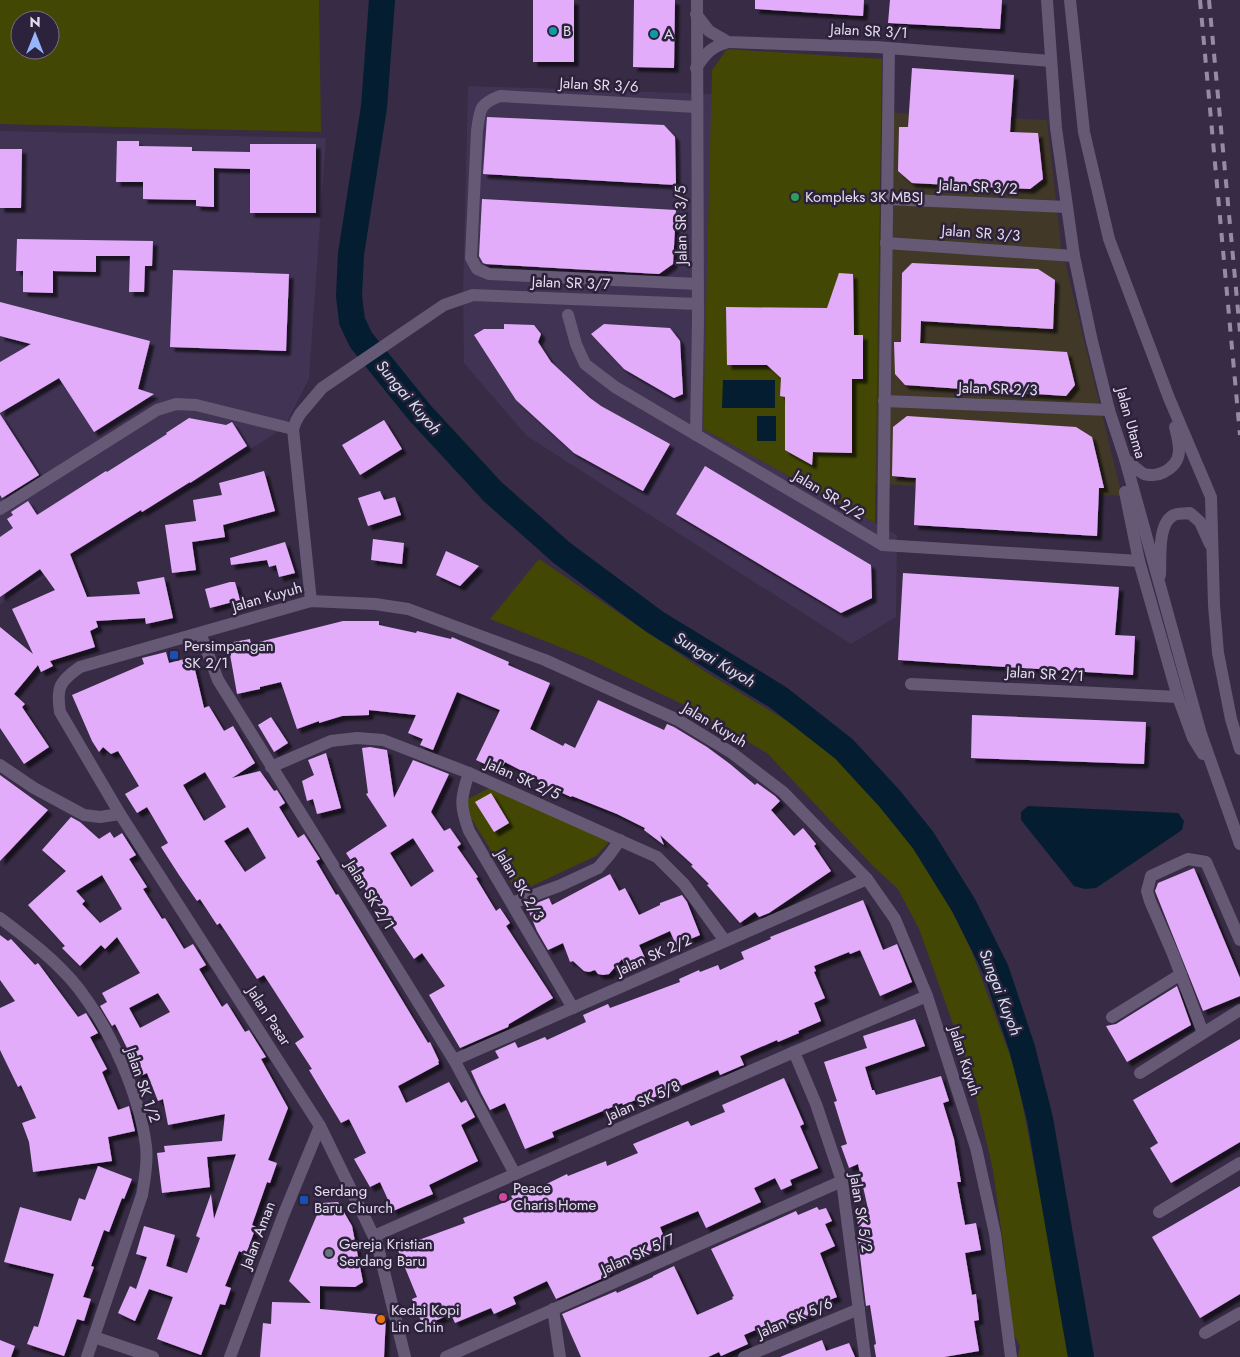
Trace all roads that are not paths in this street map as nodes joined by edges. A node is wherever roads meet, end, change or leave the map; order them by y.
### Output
1 (697, 0) edge
2 (1047, 0) edge
3 (1070, 0) edge
4 (696, 14) junction
5 (728, 42) junction
6 (889, 48) junction
7 (1051, 61) junction
8 (696, 68) junction
9 (696, 106) junction
10 (887, 199) junction
11 (1067, 207) junction
12 (886, 243) junction
13 (1074, 256) junction
14 (698, 284) junction
15 (698, 304) junction
16 (568, 315) dead end
17 (1169, 398) junction
18 (884, 401) junction
19 (1109, 410) junction
20 (293, 430) junction
21 (696, 435) junction
22 (1125, 459) junction
23 (0, 509) edge
24 (882, 545) junction
25 (1212, 548) junction
26 (1140, 561) junction
27 (1160, 587) junction
28 (311, 601) junction
29 (200, 633) junction
30 (911, 684) dead end
31 (1178, 697) junction
32 (60, 712) joint
33 (1240, 749) edge
34 (0, 766) edge
35 (271, 767) junction
36 (1214, 770) junction
37 (469, 773) junction
38 (120, 814) junction
39 (620, 840) junction
40 (1240, 844) edge
41 (866, 879) junction
42 (512, 904) junction
43 (0, 918) edge
44 (1240, 940) edge
45 (725, 941) junction
46 (1181, 974) junction
47 (927, 996) junction
48 (573, 1008) junction
49 (1240, 1010) edge
50 (1112, 1017) dead end
51 (1203, 1033) junction
52 (794, 1052) junction
53 (454, 1060) junction
54 (1140, 1073) dead end
55 (320, 1126) junction
56 (1240, 1162) edge
57 (515, 1174) junction
58 (842, 1181) junction
59 (1159, 1212) dead end
60 (374, 1236) junction
61 (553, 1309) junction
62 (859, 1309) junction
63 (1240, 1312) edge
64 (1205, 1333) dead end
65 (94, 1337) junction
66 (87, 1357) edge
67 (154, 1357) edge
68 (230, 1357) edge
69 (405, 1357) edge
70 (446, 1357) edge
71 (560, 1357) edge
72 (744, 1357) edge
73 (866, 1357) edge
74 (1011, 1357) edge

1 - 4 street, Jalan SR 3/5
2 - 7 street, Jalan Utama
3 - 17 street
4 - 5 street
4 - 8 street, Jalan SR 3/5
5 - 6 street, Jalan SR 3/1
5 - 8 street
6 - 7 street, Jalan SR 3/1
6 - 10 street
7 - 11 street, Jalan Utama
8 - 9 street, Jalan SR 3/5
9 - 14 street, Jalan SR 3/5
9 - 14 street, Jalan SR 3/6
10 - 11 street, Jalan SR 3/2
10 - 12 street
11 - 13 street, Jalan Utama
12 - 13 street, Jalan SR 3/3
12 - 18 street
13 - 19 street, Jalan Utama
14 - 15 street, Jalan SR 3/5
15 - 20 street, Jalan SR 3/7
15 - 21 street, Jalan SR 3/5
16 - 21 street, Jalan SR 2/2
17 - 22 street
17 - 25 street
18 - 19 street, Jalan SR 2/3
18 - 24 street
19 - 22 street, Jalan Utama
20 - 23 street
20 - 28 street
21 - 24 street, Jalan SR 2/2
22 - 26 street
22 - 27 street, Jalan Utama
24 - 26 street, Jalan SR 2/2
25 - 27 street
25 - 33 street
26 - 31 street
27 - 36 street, Jalan Utama
28 - 29 street, Jalan Kuyuh
28 - 41 street, Jalan Kuyuh
29 - 32 street, Jalan Kuyuh
29 - 35 street, Jalan SK 2/1
30 - 31 street, Jalan SR 2/1
31 - 36 street
32 - 38 street, Jalan Pasar
34 - 38 street
35 - 37 street, Jalan SK 2/5
35 - 53 street, Jalan SK 2/1
36 - 40 street, Jalan Utama
37 - 39 street, Jalan SK 2/5
37 - 42 street, Jalan SK 2/3
38 - 55 street, Jalan Pasar
39 - 42 street
39 - 45 street, Jalan SK 2/5
41 - 45 street, Jalan SK 2/2
41 - 47 street, Jalan Kuyuh
42 - 48 street, Jalan SK 2/3
43 - 65 street, Jalan SK 1/2
44 - 46 street
45 - 48 street, Jalan SK 2/2
46 - 50 street
46 - 51 street
47 - 52 street, Jalan SK 5/8
47 - 74 street, Jalan Kuyuh
48 - 53 street, Jalan SK 2/2
49 - 51 street
51 - 54 street
52 - 57 street, Jalan SK 5/8
52 - 58 street, Jalan SK 5/2
53 - 57 street, Jalan SK 2/1
55 - 60 street, Jalan Pasar
55 - 68 street, Jalan Aman
56 - 59 street
57 - 60 street, Jalan SK 5/8
58 - 61 street, Jalan SK 5/7
58 - 62 street, Jalan SK 5/2
60 - 69 street, Jalan Pasar
61 - 70 street, Jalan SK 5/7
61 - 71 street
62 - 72 street, Jalan SK 5/6
62 - 73 street, Jalan SK 5/2
63 - 64 street
65 - 66 street, Jalan SK 1/2
65 - 67 street

